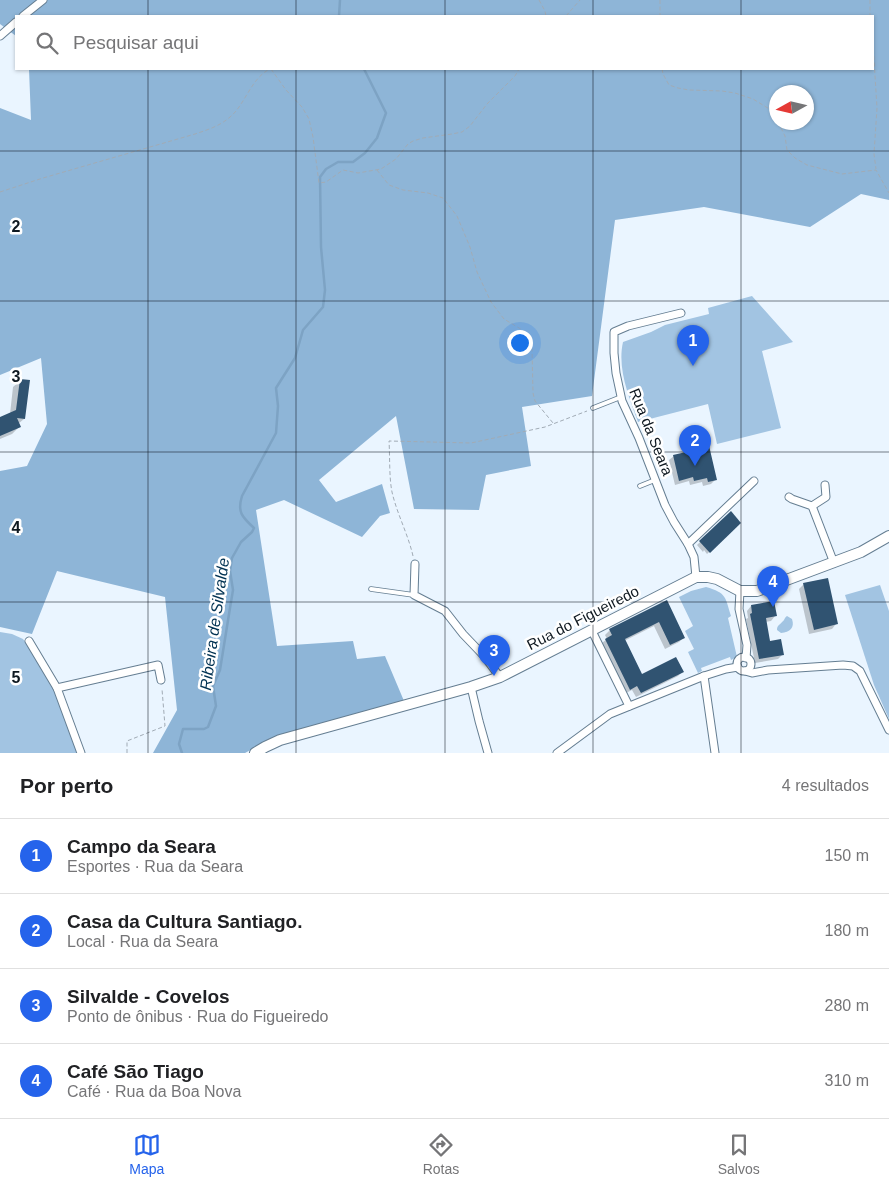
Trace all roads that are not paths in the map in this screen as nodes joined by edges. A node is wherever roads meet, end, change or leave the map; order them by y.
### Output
1 (42, 0) edge
2 (24, 15) edge
3 (15, 23) edge
4 (0, 36) edge
5 (681, 313) dead end
6 (621, 397) junction
7 (593, 408) road end
8 (656, 480) junction
9 (754, 482) dead end
10 (825, 484) dead end
11 (640, 486) dead end
12 (789, 496) dead end
13 (812, 506) junction
14 (889, 536) edge
15 (688, 544) junction
16 (834, 562) junction
17 (415, 564) road end
18 (696, 578) junction
19 (371, 589) dead end
20 (740, 591) junction
21 (414, 595) junction
22 (592, 631) junction
23 (29, 641) dead end
24 (748, 660) junction
25 (742, 669) junction
26 (768, 670) junction
27 (704, 676) junction
28 (500, 677) junction
29 (161, 680) road end
30 (471, 687) junction
31 (57, 688) junction
32 (629, 706) junction
33 (889, 730) edge
34 (265, 750) edge
35 (81, 753) edge
36 (254, 753) edge
37 (488, 753) edge
38 (557, 753) edge
39 (715, 753) edge

1 - 2 street
3 - 4 street
5 - 6 street, Rua da Seara
6 - 7 lane
6 - 8 street, Rua da Seara
8 - 11 lane
8 - 15 street, Rua da Seara
9 - 15 street
10 - 13 street
12 - 13 street
13 - 16 street
14 - 16 main road
15 - 18 street, Rua da Seara
16 - 20 main road
17 - 21 street
18 - 20 main road
18 - 22 main road, Rua do Figueiredo
19 - 21 lane
20 - 24 street
21 - 28 street
22 - 28 main road, Rua do Figueiredo
22 - 32 street
23 - 31 street
24 - 25 street
24 - 25 street
24 - 26 street
25 - 26 street
25 - 27 street
26 - 33 street
27 - 32 street
27 - 39 street
28 - 30 main road, Rua do Figueiredo
29 - 31 street
30 - 34 main road, Rua do Figueiredo
30 - 37 street
31 - 35 street
32 - 38 street
34 - 36 main road, Rua do Figueiredo

